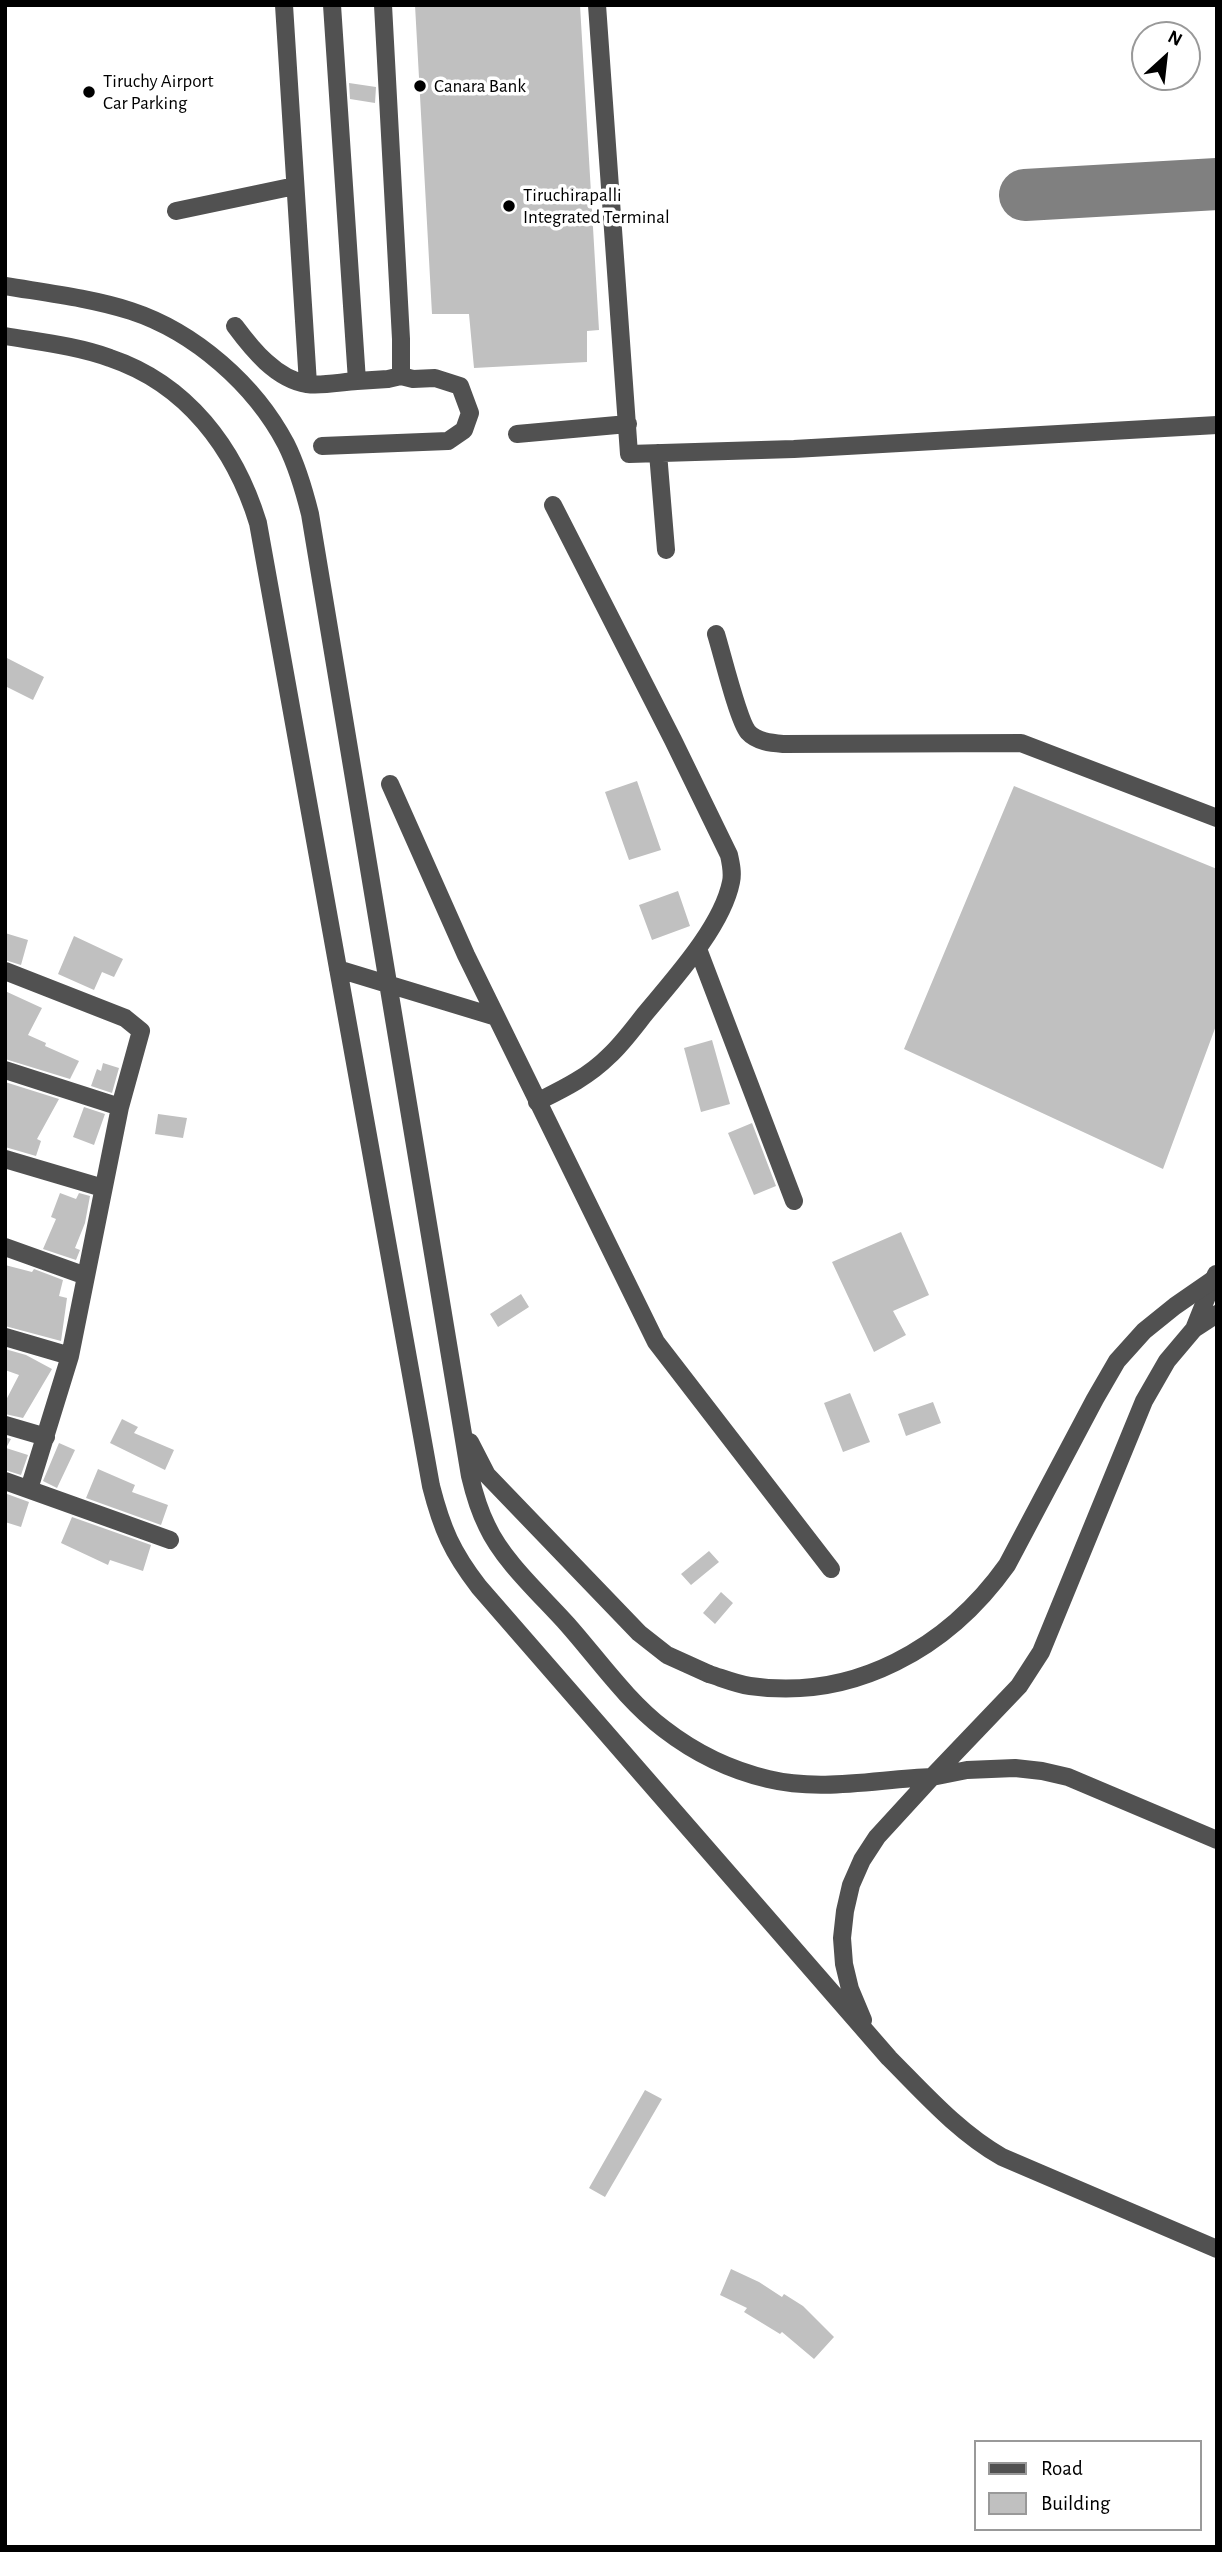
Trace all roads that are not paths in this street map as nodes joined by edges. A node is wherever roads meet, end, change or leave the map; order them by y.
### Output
1 (284, 5) edge
2 (332, 5) edge
3 (383, 5) edge
4 (597, 5) edge
5 (295, 186) junction
6 (176, 211) dead end
7 (5, 286) edge
8 (235, 326) dead end
9 (5, 336) edge
10 (401, 376) junction
11 (357, 381) junction
12 (308, 384) junction
13 (628, 424) junction
14 (1217, 425) edge
15 (517, 434) dead end
16 (322, 446) dead end
17 (658, 453) junction
18 (553, 505) dead end
19 (666, 550) dead end
20 (716, 634) dead end
21 (390, 785) dead end
22 (1217, 818) edge
23 (698, 949) junction
24 (338, 969) junction
25 (5, 971) edge
26 (388, 984) junction
27 (496, 1017) junction
28 (5, 1070) edge
29 (537, 1102) junction
30 (120, 1107) junction
31 (5, 1159) edge
32 (103, 1188) junction
33 (794, 1201) dead end
34 (5, 1247) edge
35 (1217, 1272) edge
36 (86, 1276) junction
37 (1217, 1277) edge
38 (1217, 1314) edge
39 (1194, 1329) junction
40 (5, 1336) edge
41 (70, 1356) junction
42 (458, 1409) junction
43 (5, 1425) edge
44 (46, 1437) junction
45 (5, 1481) edge
46 (29, 1489) junction
47 (170, 1541) dead end
48 (831, 1569) dead end
49 (932, 1777) junction
50 (1217, 1840) edge
51 (888, 2058) junction
52 (1217, 2249) edge

1 - 5 street
2 - 11 street
3 - 10 street
4 - 13 street
5 - 6 street
5 - 12 street
7 - 26 street
8 - 12 street
9 - 24 street
10 - 11 street
10 - 16 street
11 - 12 street
13 - 15 street
13 - 17 street
14 - 17 street
17 - 19 street
18 - 23 street
20 - 22 street
21 - 27 street
23 - 29 street
23 - 33 street
24 - 26 street
24 - 51 street
25 - 30 street
26 - 27 street
26 - 42 street
27 - 29 street
28 - 30 street
29 - 48 street
30 - 32 street
31 - 32 street
32 - 36 street
34 - 36 street
35 - 39 street
36 - 41 street
37 - 42 street, bridge
38 - 39 street
39 - 49 street
40 - 41 street
41 - 44 street
42 - 49 street
43 - 44 street
44 - 46 street
45 - 46 street
46 - 47 street
49 - 50 street
49 - 51 street
51 - 52 street

